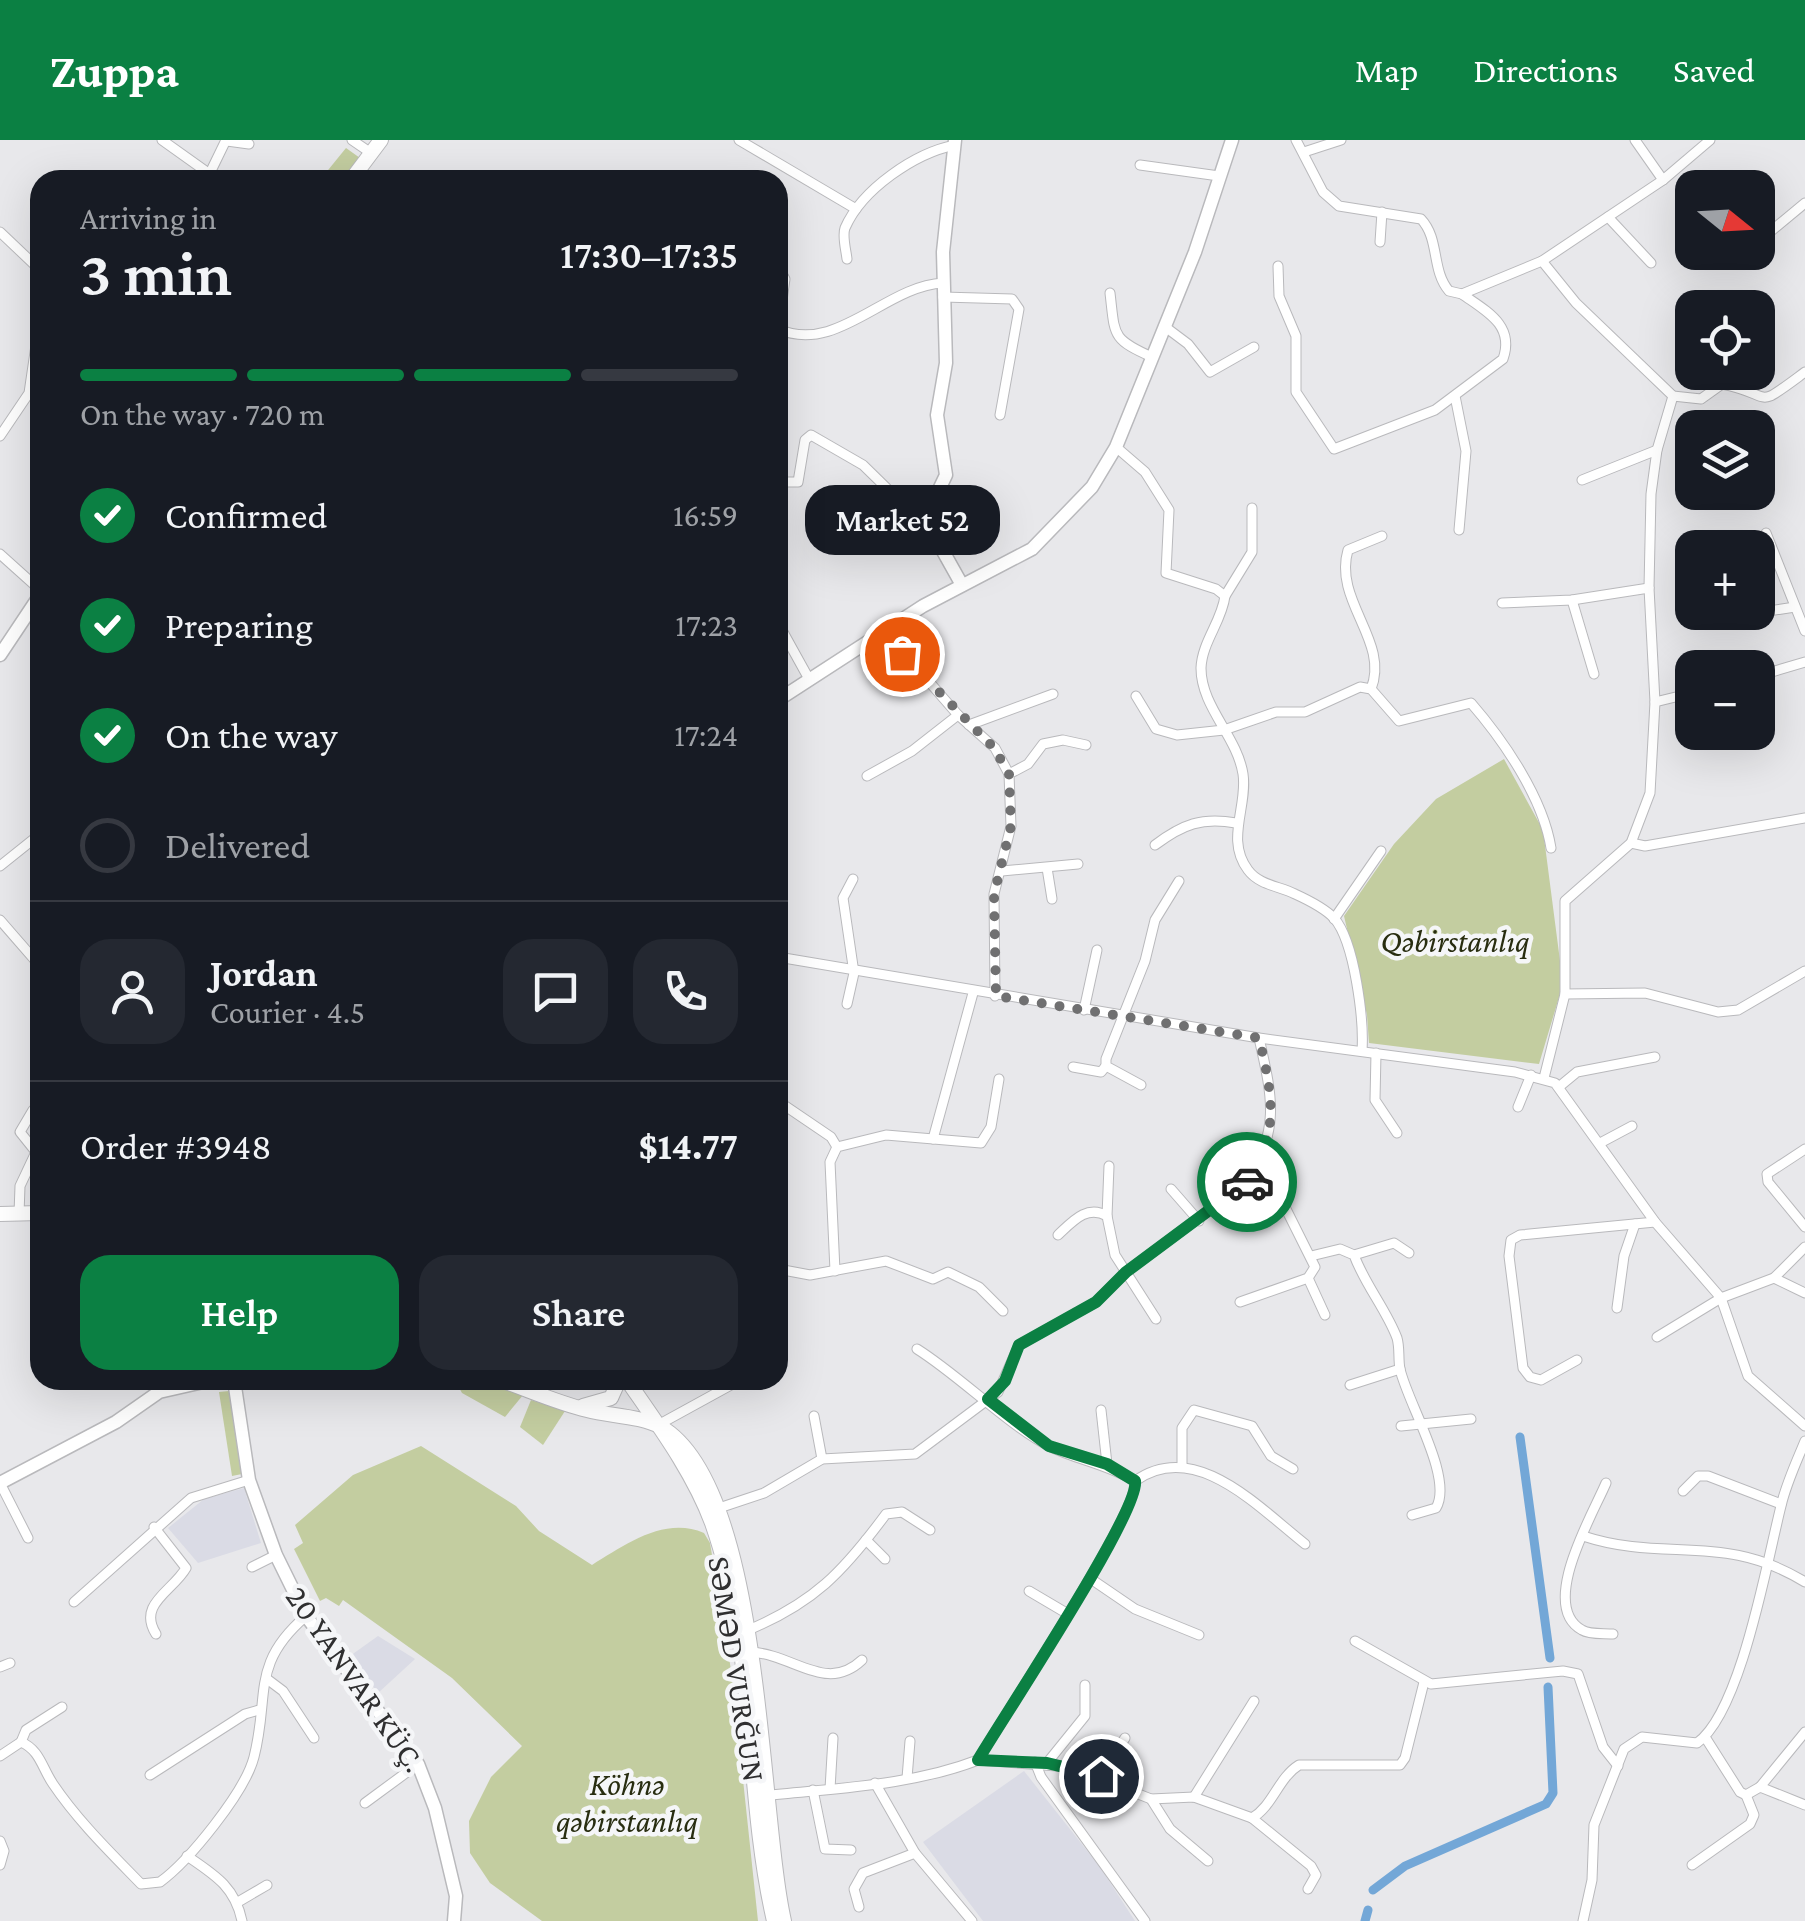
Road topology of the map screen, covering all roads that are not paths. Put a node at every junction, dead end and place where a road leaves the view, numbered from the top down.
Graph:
1 (162, 140) edge
2 (227, 140) edge
3 (352, 140) edge
4 (381, 140) edge
5 (739, 140) edge
6 (1232, 140) edge
7 (1296, 140) edge
8 (1341, 140) edge
9 (1635, 140) edge
10 (1710, 140) edge
11 (955, 143) edge
12 (248, 144) dead end
13 (1304, 152) junction
14 (371, 153) junction
15 (1140, 165) dead end
16 (204, 170) edge
17 (216, 170) edge
18 (358, 170) edge
19 (1219, 176) junction
20 (1663, 180) junction
21 (1805, 203) edge
22 (856, 209) junction
23 (1382, 212) junction
24 (1608, 217) junction
25 (1775, 228) edge
26 (0, 232) edge
27 (1380, 242) dead end
28 (847, 259) dead end
29 (30, 260) edge
30 (1542, 261) junction
31 (1651, 263) dead end
32 (1278, 266) dead end
33 (943, 290) junction
34 (1110, 292) dead end
35 (1462, 294) junction
36 (1164, 326) junction
37 (788, 332) edge
38 (1254, 347) dead end
39 (1152, 358) junction
40 (1805, 372) edge
41 (30, 386) edge
42 (1455, 396) junction
43 (1673, 396) junction
44 (1000, 415) dead end
45 (0, 436) edge
46 (1116, 447) junction
47 (1658, 450) junction
48 (1582, 480) dead end
49 (788, 482) edge
50 (1252, 508) dead end
51 (926, 512) junction
52 (1459, 530) dead end
53 (1382, 536) dead end
54 (0, 554) edge
55 (1775, 557) edge
56 (30, 583) edge
57 (962, 585) junction
58 (1649, 588) junction
59 (1225, 596) junction
60 (1572, 600) junction
61 (1502, 603) dead end
62 (1794, 607) junction
63 (30, 608) edge
64 (1775, 610) edge
65 (885, 631) junction
66 (1805, 631) edge
67 (788, 641) edge
68 (0, 655) edge
69 (1805, 662) edge
70 (1775, 671) edge
71 (1594, 674) dead end
72 (808, 678) junction
73 (1371, 690) junction
74 (788, 693) edge
75 (1053, 694) dead end
76 (1136, 696) dead end
77 (1675, 697) edge
78 (1655, 702) junction
79 (958, 715) junction
80 (969, 725) junction
81 (1224, 730) junction
82 (1086, 745) dead end
83 (1009, 774) junction
84 (867, 776) dead end
85 (1805, 818) edge
86 (1236, 823) junction
87 (30, 842) edge
88 (1631, 842) junction
89 (1156, 845) dead end
90 (1550, 848) dead end
91 (1381, 851) dead end
92 (1078, 864) dead end
93 (0, 866) edge
94 (1047, 868) junction
95 (1002, 871) junction
96 (853, 879) dead end
97 (1179, 881) dead end
98 (1052, 899) dead end
99 (1334, 918) junction
100 (0, 920) edge
101 (1097, 950) dead end
102 (30, 954) edge
103 (788, 959) edge
104 (1805, 971) edge
105 (854, 973) junction
106 (973, 993) junction
107 (1566, 994) junction
108 (996, 996) junction
109 (847, 1004) dead end
110 (1084, 1010) junction
111 (1121, 1016) junction
112 (1259, 1038) junction
113 (1362, 1051) junction
114 (1376, 1053) junction
115 (1656, 1057) dead end
116 (1106, 1066) junction
117 (1073, 1067) dead end
118 (1531, 1076) junction
119 (1544, 1078) junction
120 (999, 1080) dead end
121 (1141, 1085) dead end
122 (1560, 1086) junction
123 (1518, 1107) dead end
124 (788, 1108) edge
125 (30, 1115) edge
126 (1632, 1126) dead end
127 (1398, 1134) dead end
128 (933, 1139) junction
129 (1602, 1142) junction
130 (30, 1144) edge
131 (837, 1147) junction
132 (1805, 1149) edge
133 (1259, 1164) junction
134 (30, 1165) edge
135 (1109, 1166) dead end
136 (1171, 1189) dead end
137 (30, 1213) edge
138 (0, 1214) edge
139 (18, 1214) junction
140 (1107, 1216) junction
141 (1199, 1220) junction
142 (1654, 1222) junction
143 (1635, 1224) junction
144 (1805, 1227) edge
145 (1058, 1235) dead end
146 (1805, 1247) edge
147 (1409, 1253) dead end
148 (1354, 1255) junction
149 (1311, 1256) junction
150 (788, 1271) edge
151 (836, 1271) junction
152 (1126, 1272) junction
153 (1308, 1278) junction
154 (1774, 1278) junction
155 (1805, 1293) edge
156 (1721, 1298) junction
157 (1240, 1302) dead end
158 (1617, 1308) dead end
159 (1003, 1311) dead end
160 (1325, 1315) dead end
161 (1156, 1319) dead end
162 (1657, 1337) dead end
163 (917, 1349) dead end
164 (1577, 1360) dead end
165 (1400, 1369) junction
166 (1350, 1385) dead end
167 (153, 1390) edge
168 (236, 1390) edge
169 (528, 1390) edge
170 (616, 1390) edge
171 (631, 1390) edge
172 (722, 1390) edge
173 (988, 1399) junction
174 (570, 1405) junction
175 (1101, 1410) dead end
176 (814, 1416) dead end
177 (1471, 1420) dead end
178 (1421, 1424) junction
179 (658, 1425) junction
180 (1401, 1426) dead end
181 (1805, 1426) edge
182 (1805, 1441) edge
183 (822, 1459) junction
184 (1107, 1464) junction
185 (1182, 1464) junction
186 (1293, 1469) dead end
187 (250, 1480) junction
188 (1135, 1481) junction
189 (0, 1483) edge
190 (1606, 1483) dead end
191 (1683, 1490) dead end
192 (1781, 1504) junction
193 (719, 1508) junction
194 (1412, 1515) dead end
195 (154, 1527) junction
196 (930, 1530) dead end
197 (1584, 1536) junction
198 (28, 1538) dead end
199 (866, 1540) junction
200 (1305, 1544) dead end
201 (276, 1555) junction
202 (885, 1559) dead end
203 (1768, 1560) junction
204 (252, 1568) dead end
205 (1091, 1578) junction
206 (1805, 1582) edge
207 (1028, 1591) dead end
208 (74, 1602) dead end
209 (1068, 1614) junction
210 (306, 1616) junction
211 (746, 1631) junction
212 (156, 1634) dead end
213 (1613, 1634) dead end
214 (1198, 1635) dead end
215 (1355, 1641) dead end
216 (750, 1652) junction
217 (862, 1660) dead end
218 (267, 1679) junction
219 (1424, 1682) junction
220 (1085, 1685) dead end
221 (1254, 1701) dead end
222 (62, 1707) dead end
223 (259, 1710) junction
224 (1805, 1732) edge
225 (1706, 1737) junction
226 (314, 1738) dead end
227 (834, 1738) dead end
228 (1126, 1738) dead end
229 (910, 1740) dead end
230 (20, 1742) junction
231 (0, 1756) edge
232 (978, 1760) junction
233 (1035, 1762) junction
234 (1047, 1763) junction
235 (418, 1764) junction
236 (1618, 1766) junction
237 (150, 1775) dead end
238 (1101, 1776) junction
239 (907, 1778) junction
240 (875, 1783) junction
241 (1760, 1787) junction
242 (830, 1789) junction
243 (814, 1790) junction
244 (1746, 1795) junction
245 (762, 1796) junction
246 (1194, 1797) junction
247 (1151, 1799) junction
248 (364, 1802) dead end
249 (1805, 1805) edge
250 (1252, 1818) junction
251 (0, 1840) edge
252 (851, 1850) dead end
253 (915, 1852) junction
254 (188, 1856) junction
255 (1208, 1861) dead end
256 (1692, 1865) dead end
257 (0, 1866) edge
258 (267, 1885) dead end
259 (1308, 1890) dead end
260 (238, 1902) junction
261 (859, 1907) dead end
262 (458, 1920) edge
263 (242, 1921) edge
264 (774, 1921) edge
265 (784, 1921) edge
266 (972, 1921) edge
267 (1145, 1921) edge
268 (1583, 1921) edge

1 - 16 street
2 - 12 street
2 - 17 street
3 - 14 street
4 - 14 main road
5 - 22 street
6 - 19 street
7 - 13 street
8 - 13 street
9 - 20 street
10 - 20 street
11 - 22 street
11 - 33 street
13 - 23 street
14 - 18 main road
15 - 19 street
19 - 36 street
20 - 24 street
21 - 25 street
22 - 28 street
23 - 27 street
23 - 35 street
24 - 30 street
24 - 31 street
26 - 29 street
30 - 35 street
30 - 43 street
32 - 42 street
33 - 37 street
33 - 44 street
33 - 51 street
34 - 39 street
35 - 42 street
36 - 38 street
36 - 39 street
39 - 46 street
40 - 43 street
41 - 45 street
42 - 52 street
43 - 47 street
46 - 57 street
46 - 59 street
47 - 48 street
47 - 58 street
49 - 51 street
50 - 59 street
51 - 57 street
53 - 73 street
54 - 56 street
55 - 62 street
57 - 65 street
58 - 60 street
58 - 78 street
59 - 81 street
60 - 61 street
60 - 71 street
62 - 64 street
62 - 66 street
63 - 68 street
65 - 72 street
65 - 79 street
67 - 72 street
69 - 70 street
72 - 74 street
73 - 81 street
73 - 90 street
75 - 80 street
76 - 81 street
77 - 78 street
78 - 88 street
79 - 80 street
79 - 84 street
80 - 83 street
81 - 86 street
82 - 83 street
83 - 95 street
85 - 88 street
86 - 89 street
86 - 99 street
87 - 93 street
88 - 107 street
91 - 99 street
92 - 94 street
94 - 95 street
94 - 98 street
95 - 108 street
96 - 105 street
97 - 111 street
99 - 113 street
100 - 102 street
101 - 110 street
103 - 105 street
104 - 107 street
105 - 106 street
105 - 109 street
106 - 108 street
106 - 128 street
107 - 119 street
108 - 110 street
110 - 111 street
111 - 112 street
111 - 116 street
112 - 113 street
112 - 133 street
113 - 114 street
114 - 118 street
114 - 127 street
115 - 122 street
116 - 117 street
116 - 121 street
118 - 119 street
118 - 123 street
119 - 122 street
120 - 128 street
122 - 129 street
124 - 131 street
125 - 130 street
126 - 129 street
128 - 131 street
129 - 142 street
131 - 151 street
132 - 144 street
133 - 141 street
133 - 149 street
134 - 139 street
135 - 140 street
136 - 141 street
137 - 139 main road
138 - 139 main road
140 - 145 street
140 - 152 street
141 - 152 street
142 - 143 street
142 - 156 street
143 - 158 street
143 - 164 street
146 - 154 street
147 - 148 street
148 - 149 street
148 - 165 street
149 - 153 street
150 - 151 street
151 - 159 street
152 - 161 street
152 - 173 street
153 - 157 street
153 - 160 street
154 - 155 street
154 - 156 street
156 - 162 street
156 - 181 street
163 - 173 street
165 - 166 street
165 - 178 street
167 - 189 street
168 - 187 street, 20 YANVAR KÜÇ.
169 - 174 main road
170 - 174 main road
171 - 179 main road, SƏMƏD VURĞUN
172 - 179 street
173 - 183 street
173 - 184 street
174 - 179 main road
175 - 184 street
176 - 183 street
177 - 178 street
178 - 180 street
178 - 194 street
179 - 193 main road, SƏMƏD VURĞUN
179 - 245 main road, SƏMƏD VURĞUN
182 - 192 street
183 - 193 street
184 - 188 street
185 - 186 street
185 - 188 street
185 - 200 street
187 - 195 street
187 - 201 street, 20 YANVAR KÜÇ.
188 - 205 street
189 - 198 street
190 - 197 street
191 - 192 street
192 - 203 street
193 - 211 main road, SƏMƏD VURĞUN
195 - 208 street
195 - 212 street
196 - 199 street
197 - 203 street
197 - 213 street
199 - 202 street
199 - 211 street
201 - 204 street
201 - 210 street, 20 YANVAR KÜÇ.
203 - 206 street
203 - 225 street
205 - 209 street
205 - 214 street
207 - 209 street
209 - 232 street
210 - 218 street
210 - 235 street, 20 YANVAR KÜÇ.
211 - 216 main road, SƏMƏD VURĞUN
215 - 219 street
216 - 217 street
216 - 245 main road, SƏMƏD VURĞUN
218 - 223 street
218 - 226 street
219 - 236 street
219 - 250 street
220 - 234 street
221 - 246 street
222 - 230 street
223 - 237 street
223 - 254 street
224 - 241 street
225 - 236 street
225 - 244 street
227 - 242 street
228 - 238 street
229 - 239 street
230 - 231 street
230 - 254 street
232 - 233 street
232 - 239 street
233 - 234 street
233 - 267 street
234 - 238 street
235 - 248 street
235 - 262 street, 20 YANVAR KÜÇ.
236 - 268 street
238 - 247 street
239 - 240 street
240 - 242 street
240 - 253 street
241 - 244 street
241 - 249 street
242 - 243 street
243 - 245 street
243 - 252 street
244 - 256 street
245 - 264 main road, SƏMƏD VURĞUN
245 - 265 main road, SƏMƏD VURĞUN
246 - 247 street
246 - 250 street
247 - 255 street
250 - 259 street
251 - 257 street
253 - 261 street
253 - 266 street
254 - 260 street
258 - 260 street
260 - 263 street

